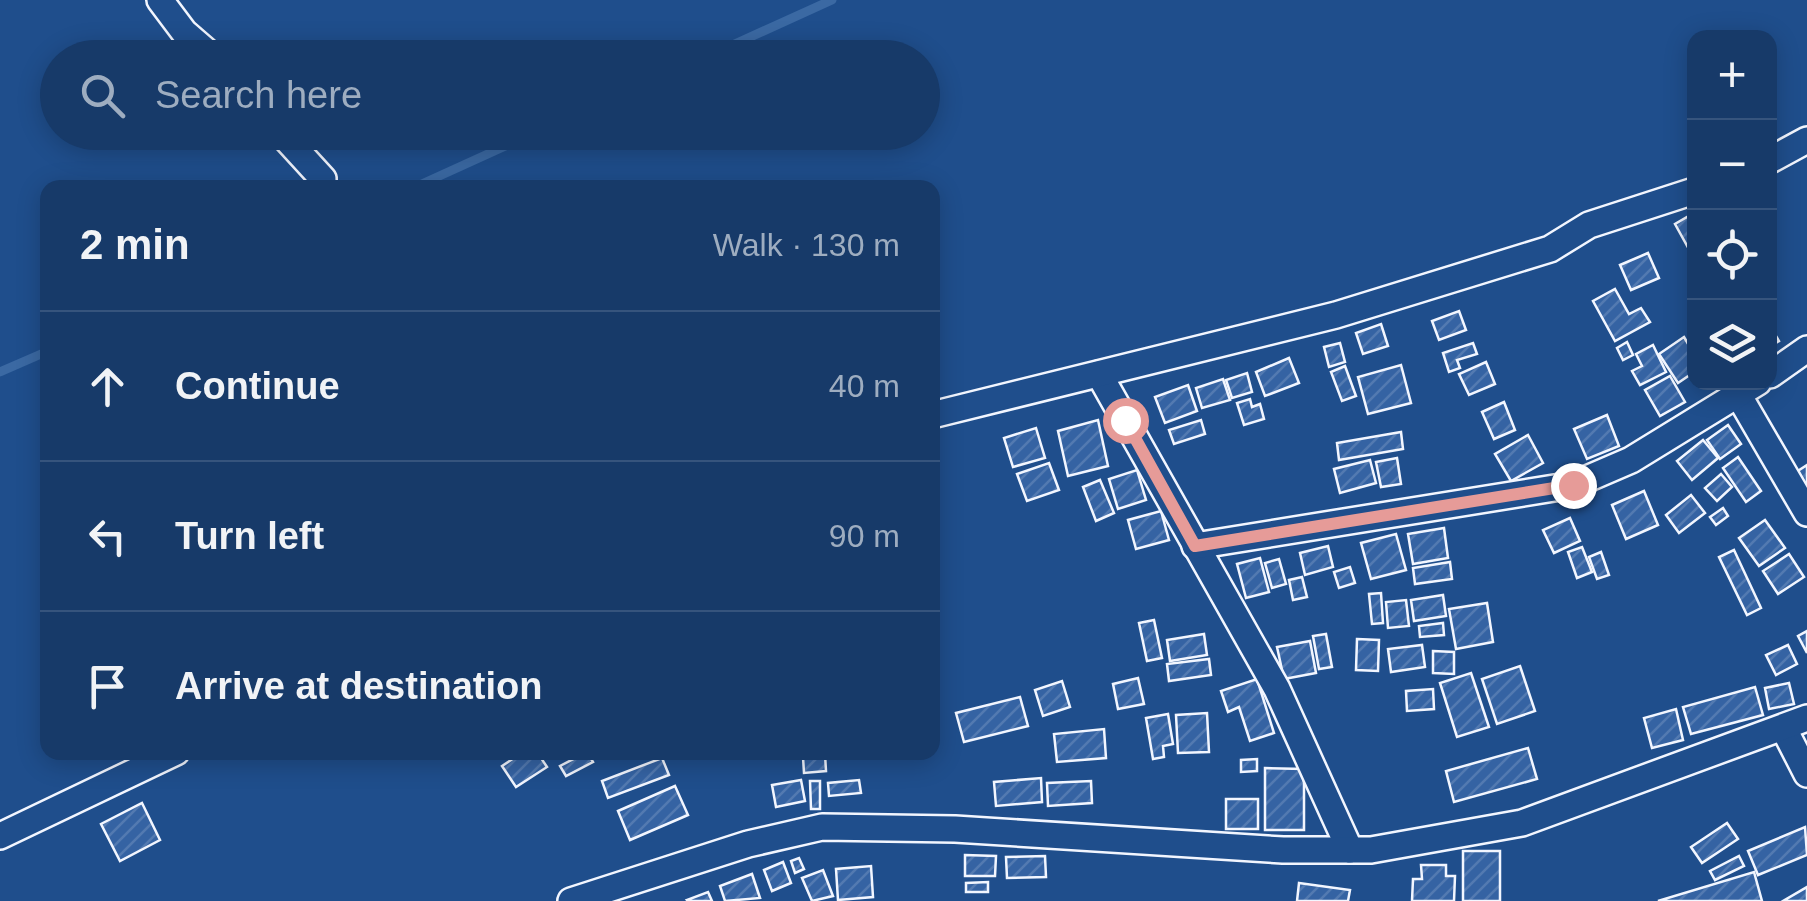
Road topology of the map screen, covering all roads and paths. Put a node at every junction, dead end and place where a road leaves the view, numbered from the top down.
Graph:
1 (160, 0) edge
2 (193, 40) edge
3 (1807, 140) edge
4 (296, 150) edge
5 (1777, 156) edge
6 (323, 179) dead end
7 (1687, 193) edge
8 (1807, 349) edge
9 (1777, 370) edge
10 (1099, 374) junction
11 (1747, 390) edge
12 (1749, 390) edge
13 (940, 413) edge
14 (1807, 513) edge
15 (1195, 546) junction
16 (1796, 724) edge
17 (159, 760) edge
18 (1807, 774) edge
19 (0, 836) edge
20 (1350, 850) junction
21 (571, 901) edge

1 - 2 street
3 - 5 street
4 - 6 street
7 - 10 street
8 - 9 street
10 - 13 street
10 - 15 street
11 - 15 street
12 - 14 street
15 - 20 street
16 - 18 street
16 - 20 street
17 - 19 street
20 - 21 street

